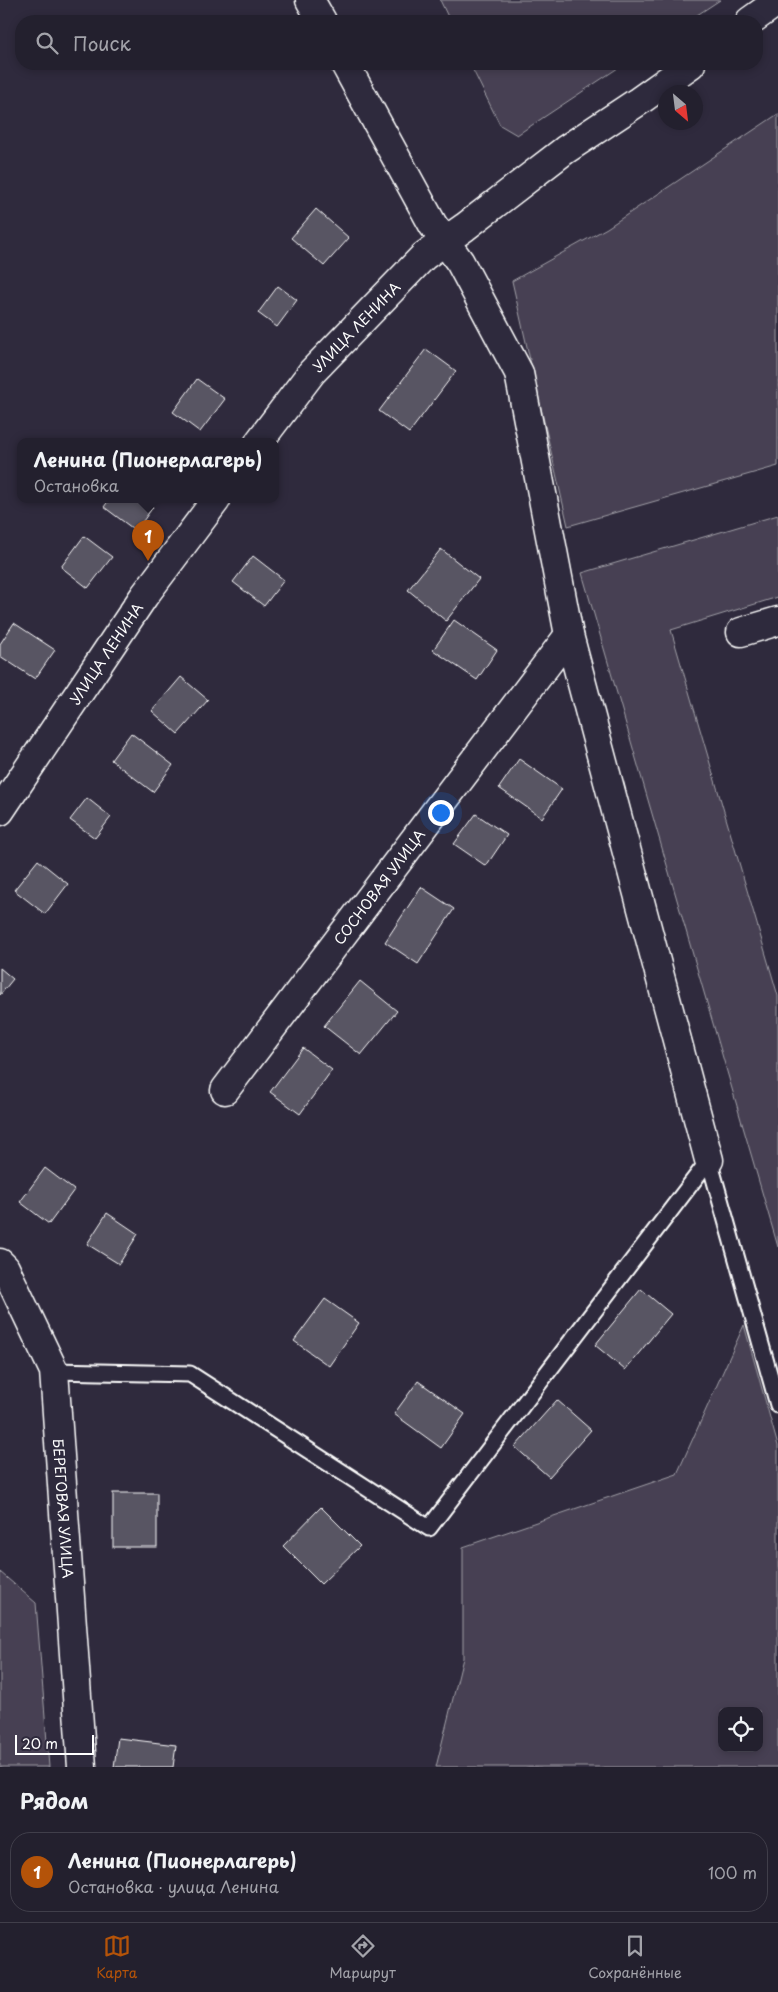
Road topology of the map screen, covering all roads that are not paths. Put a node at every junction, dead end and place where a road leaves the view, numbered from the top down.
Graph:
1 (310, 0) edge
2 (778, 1) edge
3 (319, 15) edge
4 (758, 15) edge
5 (348, 70) edge
6 (683, 70) edge
7 (444, 241) junction
8 (262, 438) edge
9 (214, 503) edge
10 (778, 621) edge
11 (741, 632) dead end
12 (569, 634) junction
13 (0, 811) edge
14 (225, 1090) dead end
15 (709, 1160) junction
16 (0, 1264) edge
17 (54, 1371) junction
18 (778, 1405) edge
19 (82, 1767) edge

1 - 3 street
2 - 4 street
5 - 7 street
6 - 7 street, УЛИЦА ЛЕНИНА
7 - 8 street, УЛИЦА ЛЕНИНА
7 - 12 street
9 - 13 street, УЛИЦА ЛЕНИНА
10 - 11 street
12 - 14 street, СОСНОВАЯ УЛИЦА
12 - 15 street
15 - 17 lane
15 - 18 lane
16 - 17 street, БЕРЕГОВАЯ УЛИЦА
17 - 19 street, БЕРЕГОВАЯ УЛИЦА

